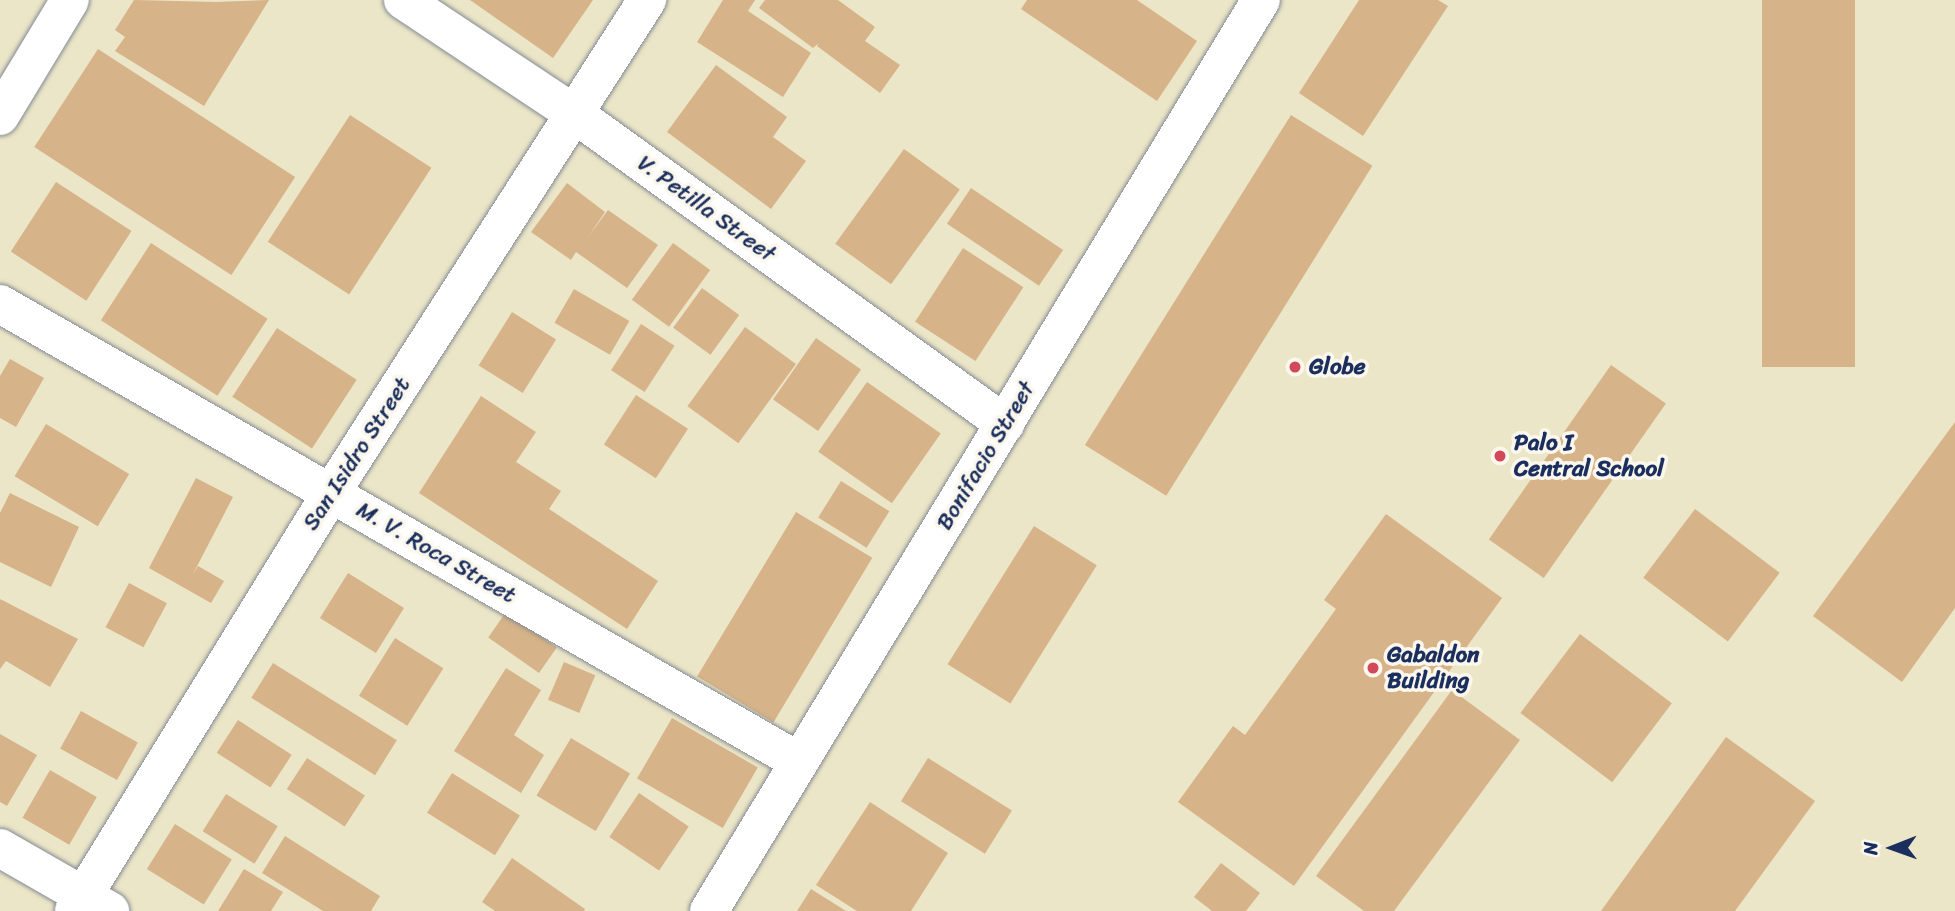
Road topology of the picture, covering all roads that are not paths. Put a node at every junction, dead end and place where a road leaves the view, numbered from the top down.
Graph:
1 (70, 0) edge
2 (403, 0) edge
3 (647, 0) edge
4 (1262, 0) edge
5 (576, 115) junction
6 (0, 116) edge
7 (0, 304) edge
8 (1005, 424) junction
9 (331, 493) junction
10 (798, 761) junction
11 (0, 848) edge
12 (89, 906) edge
13 (709, 911) edge

1 - 6 street
2 - 5 street, V. Petilla Street
3 - 5 street, San Isidro Street
4 - 8 street, Bonifacio Street
5 - 8 street, V. Petilla Street
5 - 9 street, San Isidro Street
7 - 9 street, M. V. Roca Street
8 - 10 street, Bonifacio Street
9 - 10 street, M. V. Roca Street
9 - 12 street, San Isidro Street
10 - 13 street, Bonifacio Street
11 - 12 street

